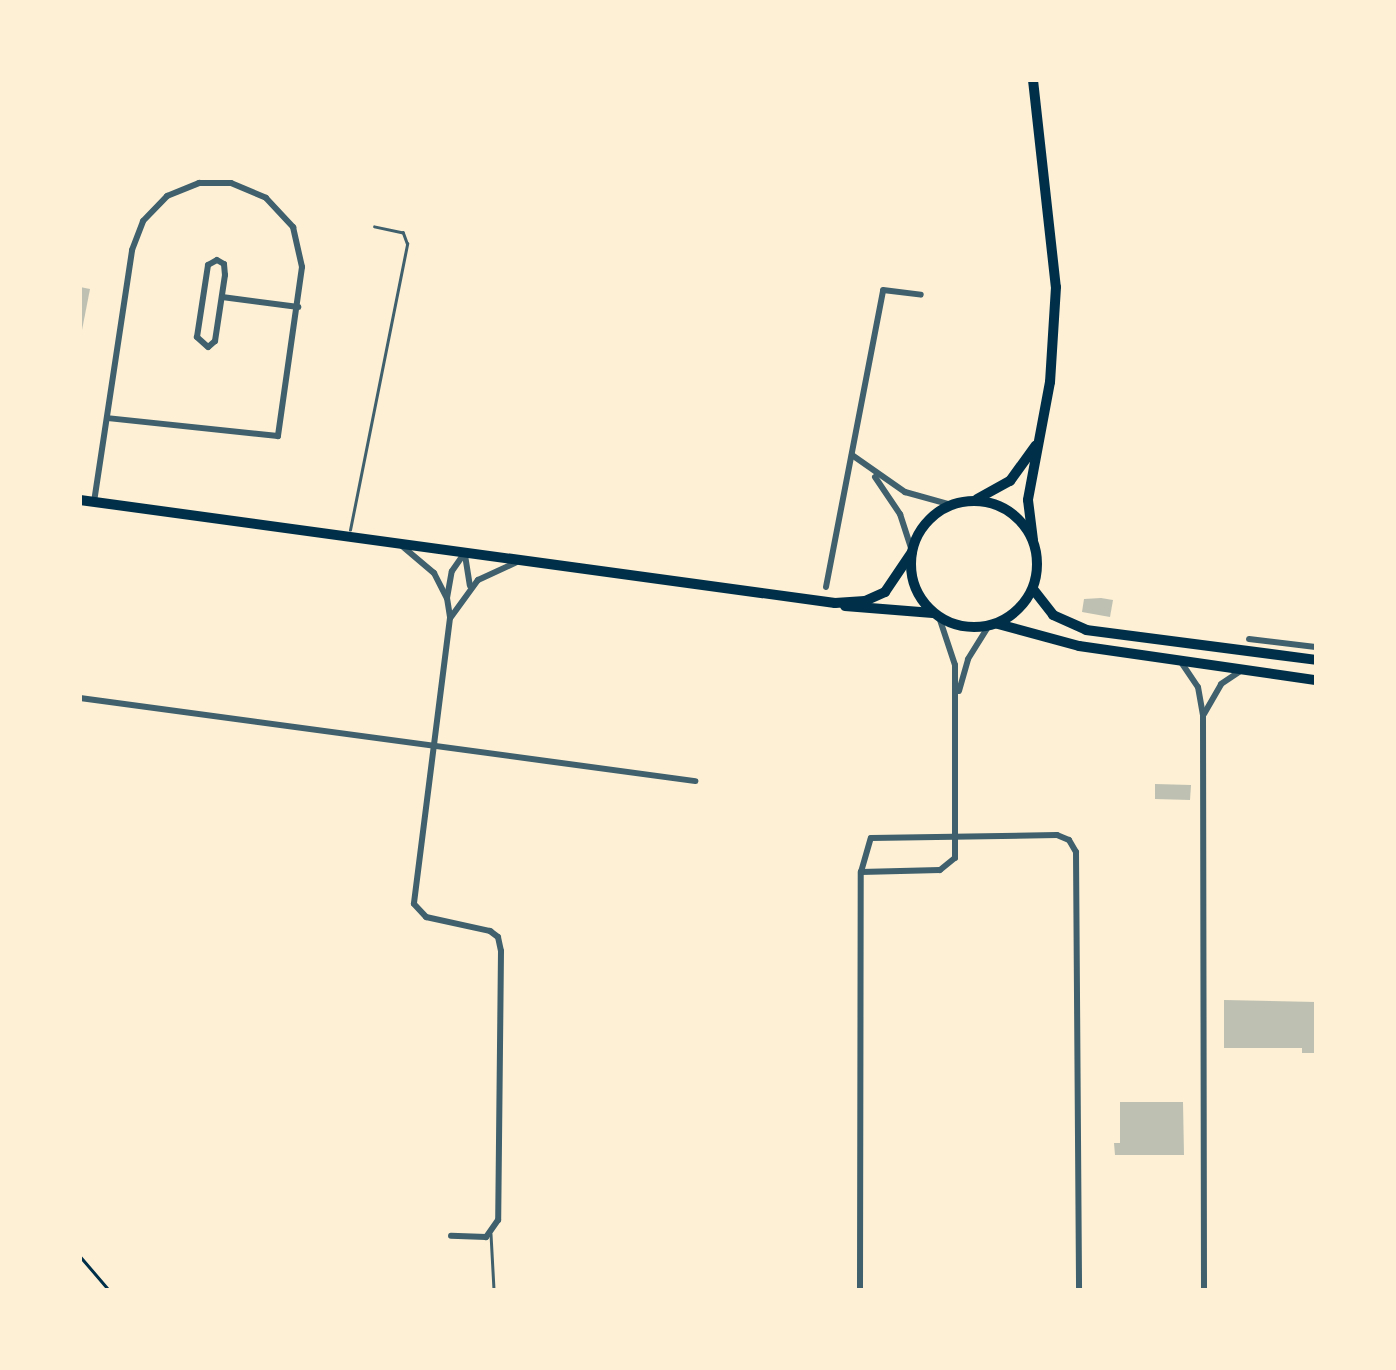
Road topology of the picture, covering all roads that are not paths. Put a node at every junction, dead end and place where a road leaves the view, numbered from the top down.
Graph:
1 (1033, 80) edge
2 (376, 228) dead end
3 (921, 296) dead end
4 (222, 297) junction
5 (298, 306) junction
6 (108, 418) junction
7 (1036, 444) junction
8 (852, 454) junction
9 (872, 472) junction
10 (80, 500) edge
11 (974, 501) junction
12 (94, 502) junction
13 (952, 505) junction
14 (349, 537) junction
15 (1033, 540) junction
16 (400, 544) junction
17 (912, 552) junction
18 (464, 554) junction
19 (527, 562) junction
20 (470, 588) junction
21 (826, 588) dead end
22 (1033, 589) junction
23 (447, 598) junction
24 (835, 603) junction
25 (936, 615) junction
26 (450, 618) junction
27 (992, 625) junction
28 (1249, 639) dead end
29 (1316, 646) edge
30 (1178, 660) junction
31 (1316, 660) edge
32 (1244, 668) junction
33 (1316, 680) edge
34 (80, 698) edge
35 (956, 702) junction
36 (1203, 715) junction
37 (434, 746) junction
38 (695, 781) dead end
39 (956, 838) junction
40 (861, 872) junction
41 (491, 1233) junction
42 (452, 1236) dead end
43 (494, 1290) edge
44 (860, 1290) edge
45 (1079, 1290) edge
46 (1204, 1290) edge

1 - 7 main road
2 - 14 lane
3 - 8 street
4 - 4 street
4 - 5 street
5 - 6 street
5 - 6 street
6 - 12 street
7 - 11 main road
7 - 15 main road
8 - 9 street
8 - 21 street
9 - 13 street
9 - 17 street
10 - 12 main road
11 - 13 main road
11 - 15 main road
12 - 14 main road
13 - 17 main road
14 - 16 main road
15 - 22 main road
16 - 18 main road
16 - 23 street
17 - 24 main road
17 - 25 main road
18 - 19 main road
18 - 20 street
18 - 23 street
19 - 20 street
19 - 24 main road
20 - 26 street
22 - 27 main road
22 - 31 main road
23 - 26 street
24 - 25 main road
25 - 27 main road
25 - 35 street
26 - 37 street
27 - 30 main road
27 - 35 street
28 - 29 street
30 - 32 main road
30 - 36 street
32 - 33 main road
32 - 36 street
34 - 37 street
35 - 39 street
36 - 46 street
37 - 38 street
37 - 41 street
39 - 40 street
39 - 40 street
39 - 45 street
40 - 44 street
41 - 42 street
41 - 43 lane

